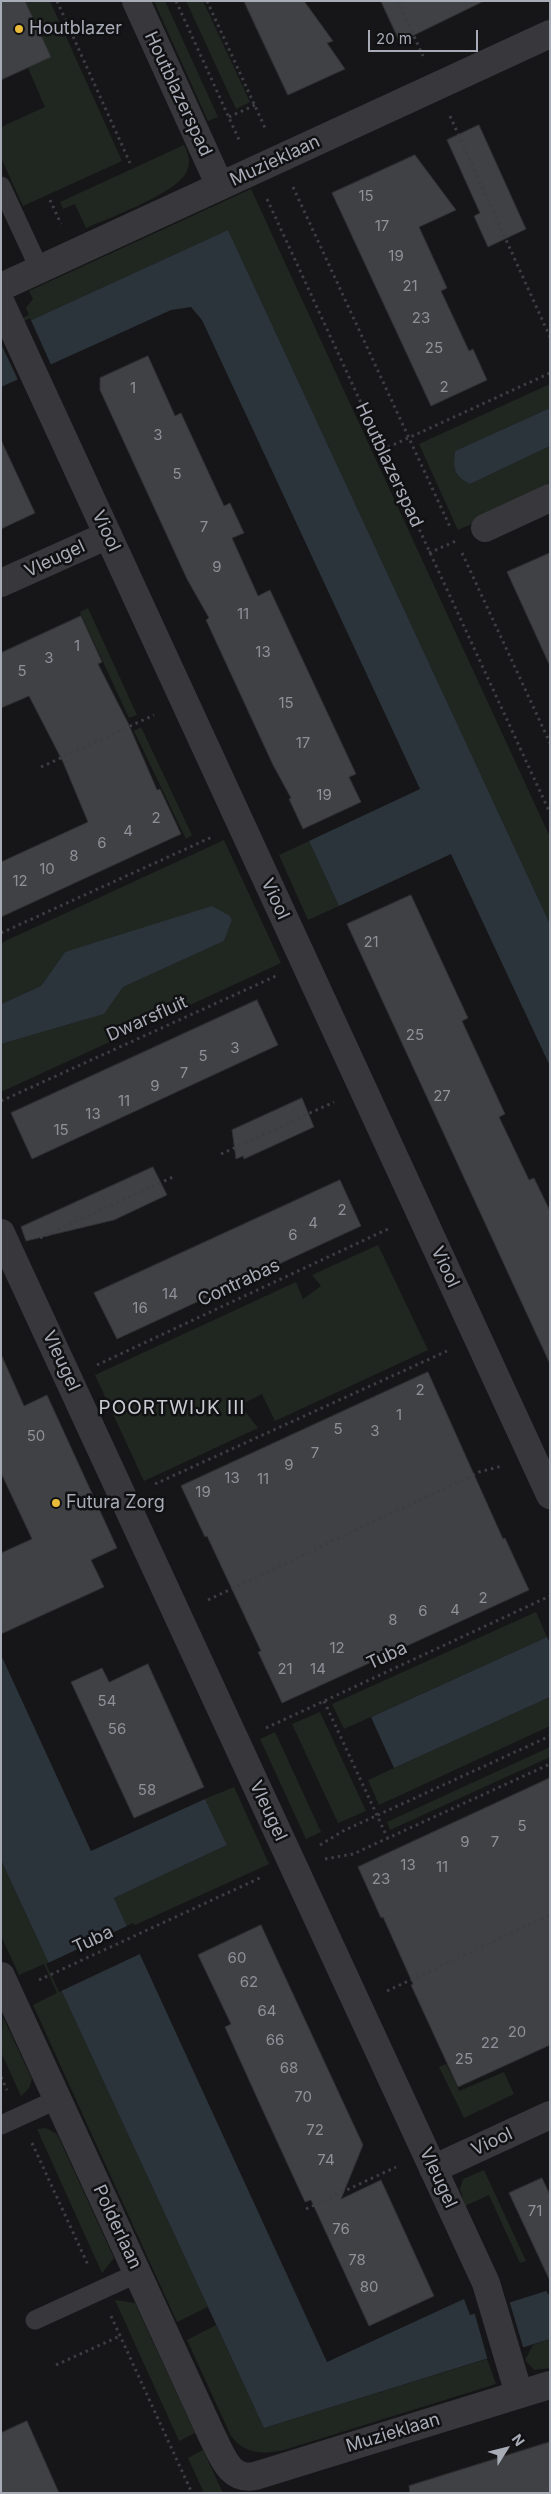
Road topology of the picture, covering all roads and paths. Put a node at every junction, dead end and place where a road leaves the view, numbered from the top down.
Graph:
1 (57, 1) edge
2 (136, 1) edge
3 (176, 1) edge
4 (207, 1) edge
5 (398, 1) edge
6 (550, 34) edge
7 (436, 86) junction
8 (255, 105) junction
9 (229, 117) junction
10 (280, 159) junction
11 (130, 163) dead end
12 (254, 171) junction
13 (1, 186) edge
14 (220, 186) junction
15 (40, 270) junction
16 (1, 287) edge
17 (6, 312) edge
18 (550, 337) edge
19 (550, 373) edge
20 (408, 438) junction
21 (382, 450) junction
22 (550, 498) edge
23 (485, 528) dead end
24 (108, 534) junction
25 (1, 584) edge
26 (184, 701) junction
27 (550, 743) edge
28 (41, 767) dead end
29 (550, 813) edge
30 (240, 824) junction
31 (1, 933) edge
32 (304, 963) junction
33 (363, 1088) junction
34 (1, 1101) edge
35 (221, 1154) dead end
36 (173, 1176) dead end
37 (420, 1214) junction
38 (6, 1242) edge
39 (477, 1337) junction
40 (69, 1378) junction
41 (488, 1470) dead end
42 (550, 1495) edge
43 (124, 1498) junction
44 (217, 1596) dead end
45 (550, 1596) edge
46 (324, 1701) junction
47 (550, 1736) edge
48 (236, 1742) junction
49 (550, 1764) edge
50 (377, 1815) junction
51 (388, 1839) junction
52 (292, 1863) junction
53 (550, 1915) edge
54 (1, 1976) edge
55 (42, 1978) dead end
56 (397, 1986) dead end
57 (58, 2099) junction
58 (550, 2115) edge
59 (1, 2125) edge
60 (430, 2161) junction
61 (306, 2209) dead end
62 (138, 2273) junction
63 (36, 2320) dead end
64 (120, 2336) dead end
65 (56, 2365) dead end
66 (550, 2385) edge
67 (519, 2394) junction
68 (236, 2475) joint

1 - 11 path
2 - 14 street, Houtblazerspad
3 - 9 path, Houtblazerspad
4 - 8 path, Houtblazerspad
5 - 7 path
6 - 7 street, Muzieklaan
7 - 10 street, Muzieklaan
7 - 18 path
8 - 9 path, Houtblazerspad
8 - 10 path, Houtblazerspad
9 - 12 path, Houtblazerspad
10 - 12 street, Muzieklaan
10 - 20 path, Houtblazerspad
12 - 14 street, Muzieklaan
12 - 21 path, Houtblazerspad
13 - 15 lane
14 - 15 street, Muzieklaan
15 - 16 street, Muzieklaan
17 - 24 street, Viool
19 - 20 path
20 - 21 path
20 - 27 path, Houtblazerspad
21 - 29 path, Houtblazerspad
22 - 23 street
24 - 25 street, Vleugel
24 - 26 street, Viool
26 - 28 path
26 - 30 street, Viool
30 - 31 path
30 - 32 street, Viool
32 - 33 street, Viool
32 - 34 path, Dwarsfluit
33 - 35 path
33 - 37 street, Viool
36 - 38 path
37 - 39 street, Viool
37 - 40 path, Contrabas
38 - 40 street, Vleugel
39 - 42 street, Viool
39 - 43 path
40 - 43 street, Vleugel
41 - 44 path
43 - 48 street, Vleugel
45 - 46 path, Tuba
46 - 48 path, Tuba
46 - 50 path
47 - 50 path, Tuba
48 - 52 street, Vleugel
49 - 51 path, Tuba
50 - 51 path
50 - 52 path, Tuba
51 - 52 path, Tuba
52 - 55 path, Tuba
52 - 60 street, Vleugel
53 - 56 path
54 - 57 street, Polderlaan
57 - 59 lane
57 - 62 street, Polderlaan
58 - 60 street, Viool
60 - 61 path
60 - 67 street, Vleugel
62 - 63 lane
62 - 68 street, Polderlaan
64 - 65 path
66 - 67 street, Muzieklaan
67 - 68 street, Muzieklaan

